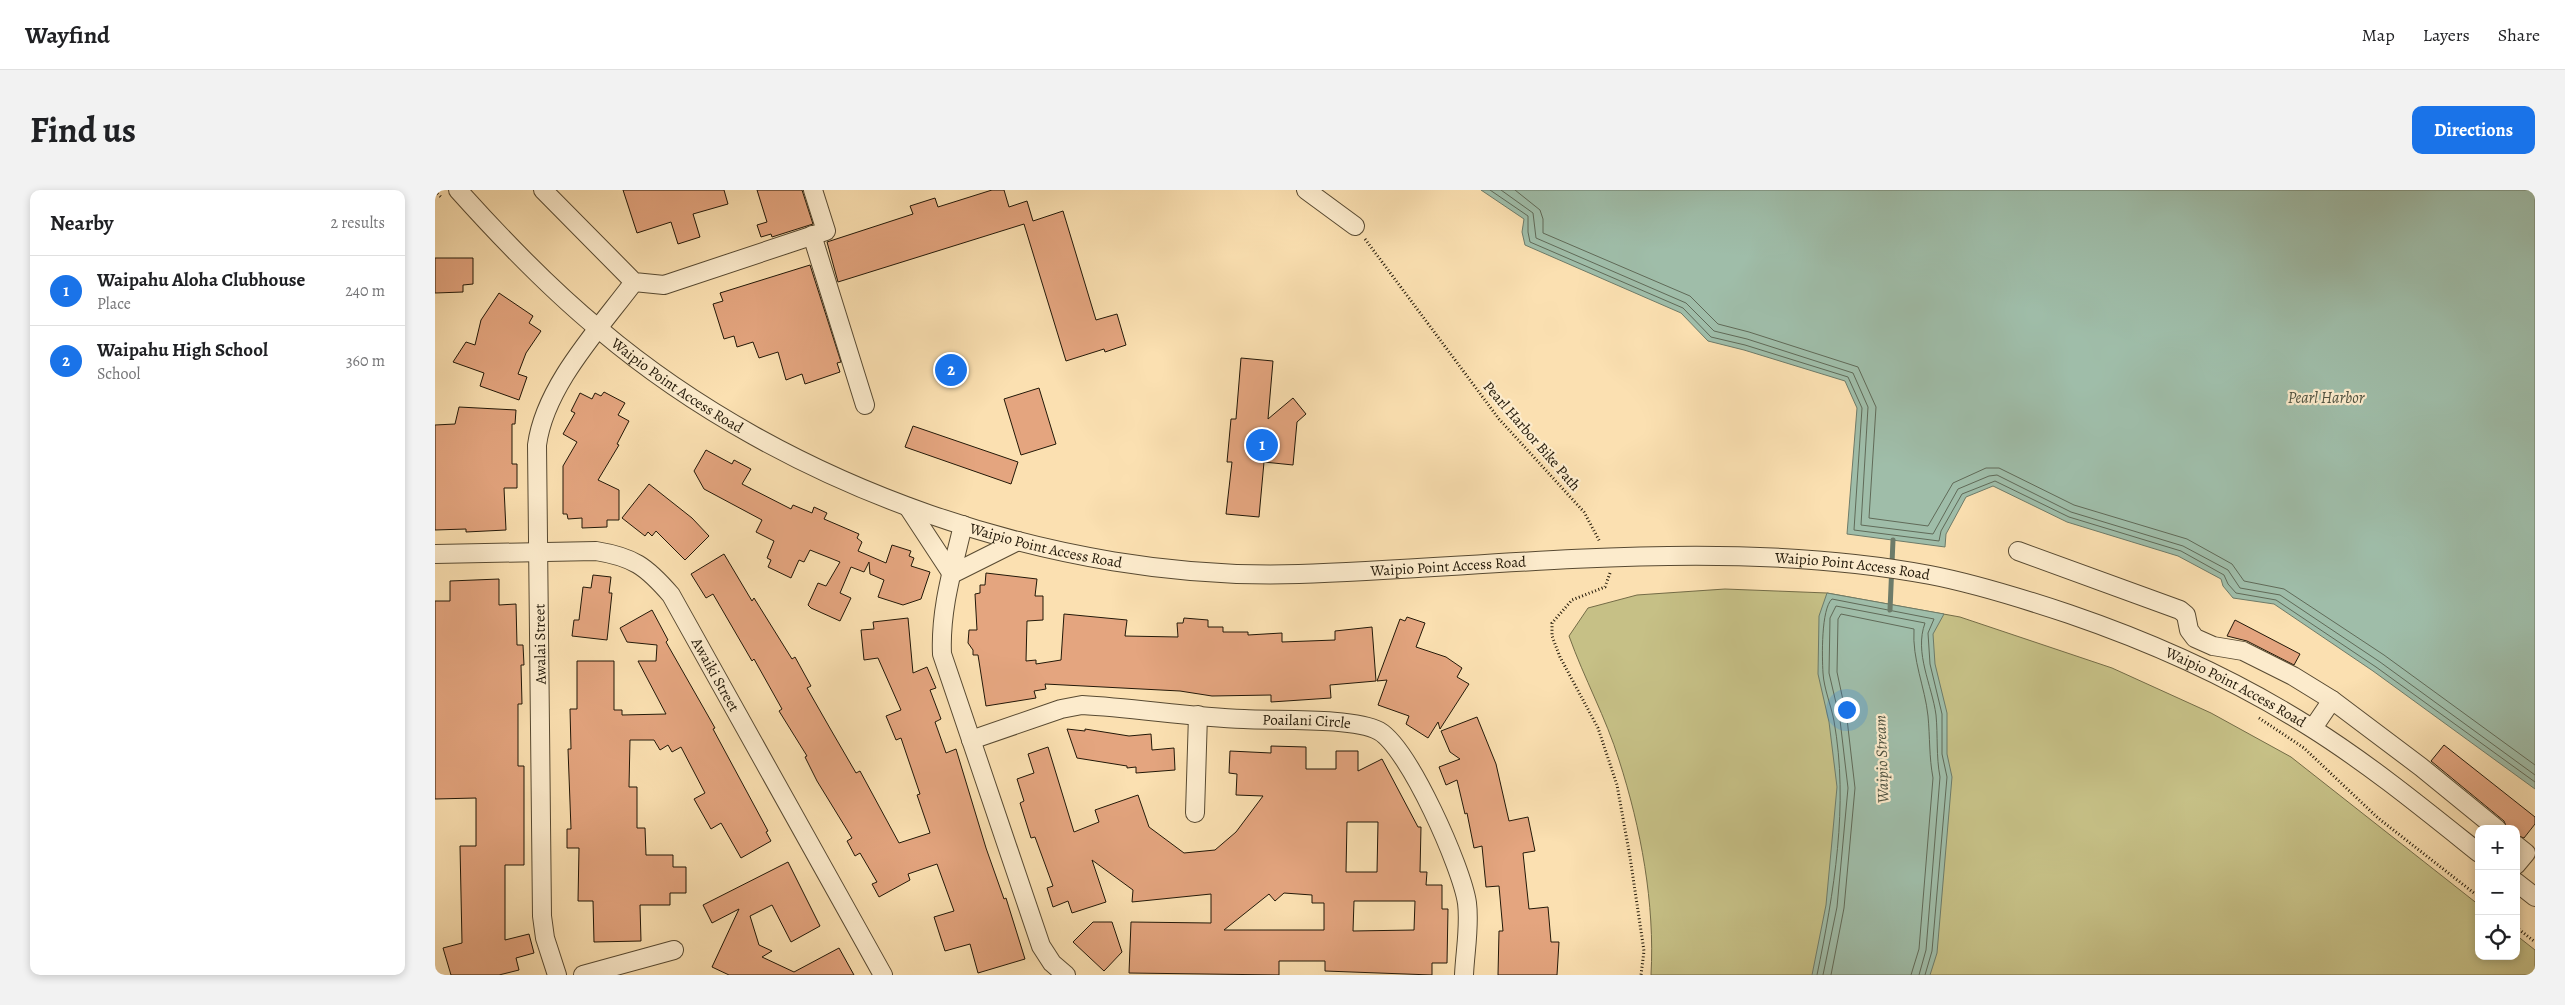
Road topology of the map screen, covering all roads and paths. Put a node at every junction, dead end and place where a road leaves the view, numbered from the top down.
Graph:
1 (458, 190) edge
2 (543, 190) edge
3 (813, 190) edge
4 (1306, 190) edge
5 (1355, 226) joint
6 (813, 235) junction
7 (634, 282) junction
8 (599, 330) junction
9 (865, 406) dead end
10 (909, 507) junction
11 (963, 525) junction
12 (1018, 541) junction
13 (2018, 551) dead end
14 (539, 552) junction
15 (435, 554) edge
16 (1608, 558) junction
17 (952, 574) junction
18 (2332, 700) junction
19 (1198, 715) junction
20 (2255, 715) dead end
21 (2313, 728) junction
22 (971, 740) junction
23 (1195, 813) dead end
24 (2492, 825) edge
25 (2520, 848) edge
26 (2475, 850) edge
27 (2520, 860) edge
28 (2520, 885) edge
29 (2475, 894) edge
30 (2535, 897) edge
31 (2520, 930) edge
32 (2535, 942) edge
33 (674, 950) dead end
34 (557, 975) edge
35 (583, 975) edge
36 (883, 975) edge
37 (1066, 975) edge
38 (1464, 975) edge
39 (1641, 975) edge

1 - 8 street, Waipio Point Access Road
2 - 7 street
3 - 6 street
4 - 5 street
5 - 16 path, Pearl Harbor Bike Path
6 - 7 street
6 - 9 street
7 - 8 street, Awalai Street
8 - 10 street, Waipio Point Access Road
8 - 14 street, Awalai Street
10 - 11 street, Waipio Point Access Road
10 - 17 street
11 - 12 street, Waipio Point Access Road
11 - 17 street
12 - 16 street, Waipio Point Access Road
12 - 17 street
13 - 18 street
14 - 15 street, Awaiki Street
14 - 34 street, Awalai Street
14 - 36 street, Awaiki Street
16 - 21 street, Waipio Point Access Road
16 - 39 path, Pearl Harbor Bike Path
17 - 22 street
18 - 21 street
18 - 24 street
19 - 22 street, Poailani Circle
19 - 23 street
19 - 38 street, Poailani Circle
20 - 29 path
21 - 26 street, Waipio Point Access Road
22 - 37 street
25 - 27 street
28 - 30 street
31 - 32 path
33 - 35 street

